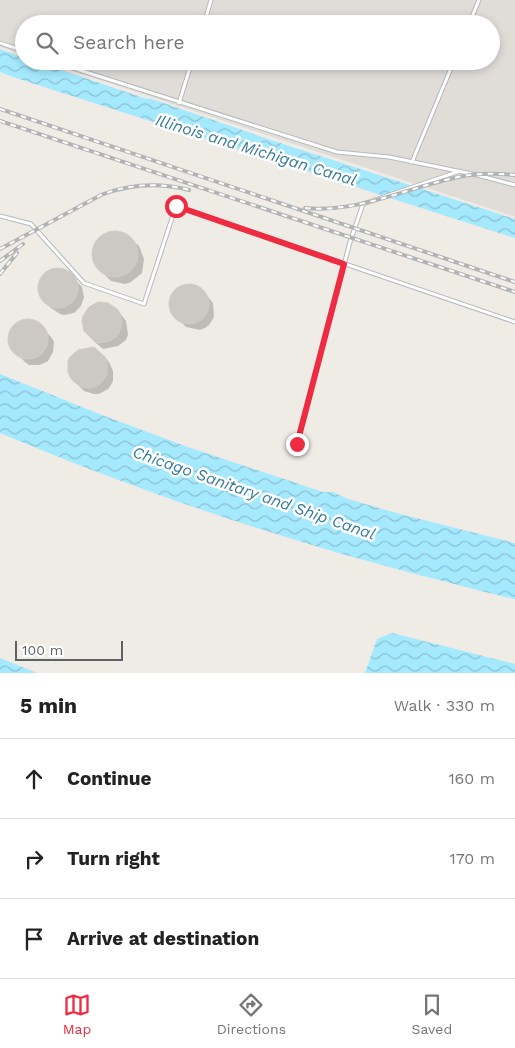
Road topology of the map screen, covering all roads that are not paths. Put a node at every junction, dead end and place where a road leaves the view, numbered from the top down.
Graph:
1 (211, 0) edge
2 (479, 0) edge
3 (207, 15) edge
4 (473, 15) edge
5 (0, 43) edge
6 (15, 48) edge
7 (79, 70) edge
8 (189, 70) edge
9 (450, 70) edge
10 (179, 102) junction
11 (412, 162) junction
12 (461, 171) junction
13 (515, 185) edge
14 (0, 216) edge
15 (344, 264) junction
16 (515, 322) edge
17 (297, 444) dead end

1 - 3 lane
2 - 4 lane
5 - 6 lane
7 - 10 lane
8 - 10 lane
9 - 11 lane
10 - 11 lane
11 - 12 lane
12 - 13 lane
12 - 15 lane
14 - 15 lane
15 - 16 lane
15 - 17 lane

